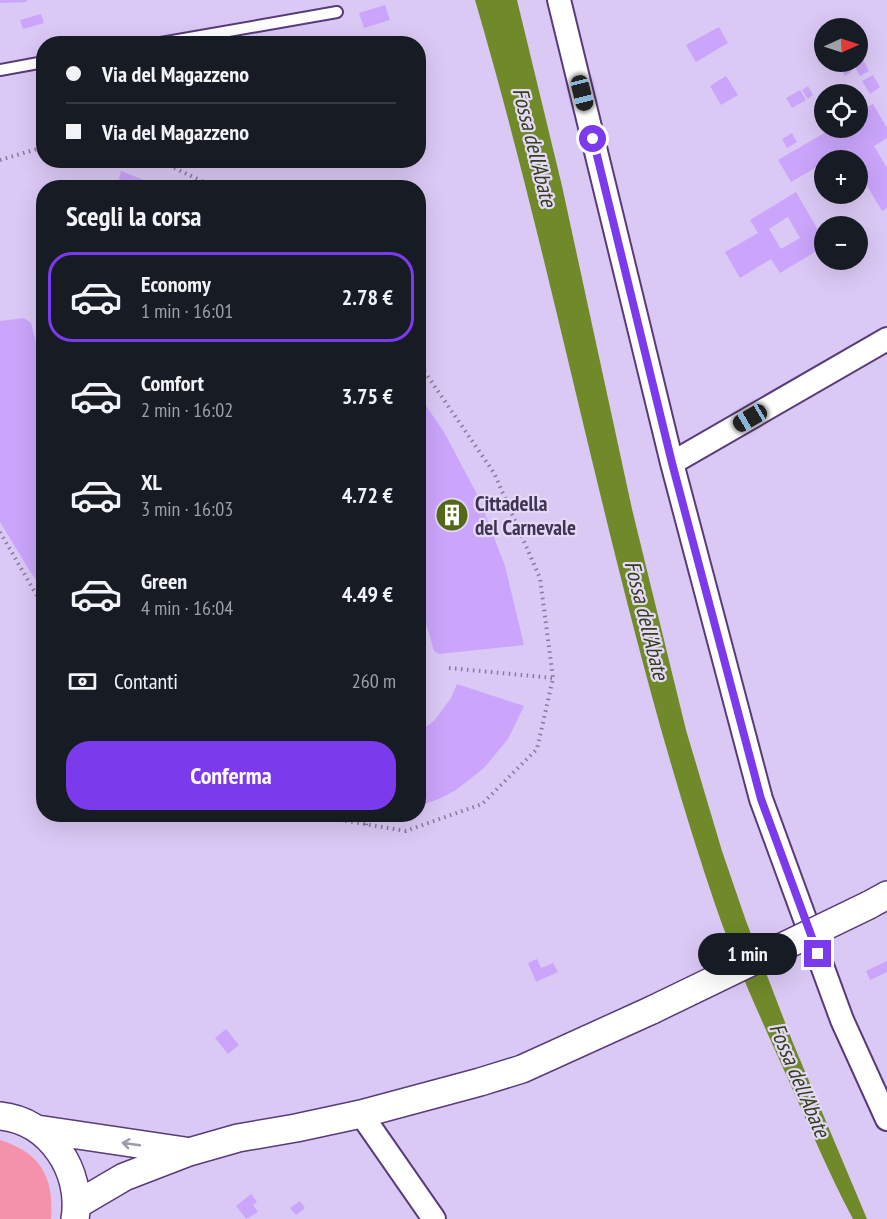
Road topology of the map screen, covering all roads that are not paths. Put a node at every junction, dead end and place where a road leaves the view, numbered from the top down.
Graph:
1 (559, 0) edge
2 (338, 12) dead end
3 (201, 36) edge
4 (36, 64) edge
5 (0, 70) edge
6 (887, 339) edge
7 (672, 463) junction
8 (878, 900) edge
9 (361, 1114) junction
10 (0, 1116) edge
11 (887, 1119) edge
12 (37, 1129) junction
13 (189, 1152) junction
14 (77, 1211) edge
15 (434, 1219) edge

1 - 7 street
2 - 3 lane
4 - 5 lane
6 - 7 street
7 - 11 street
8 - 9 street, bridge
9 - 13 street
9 - 15 street
10 - 12 street
13 -> 12 street
12 - 14 street
13 - 14 street

